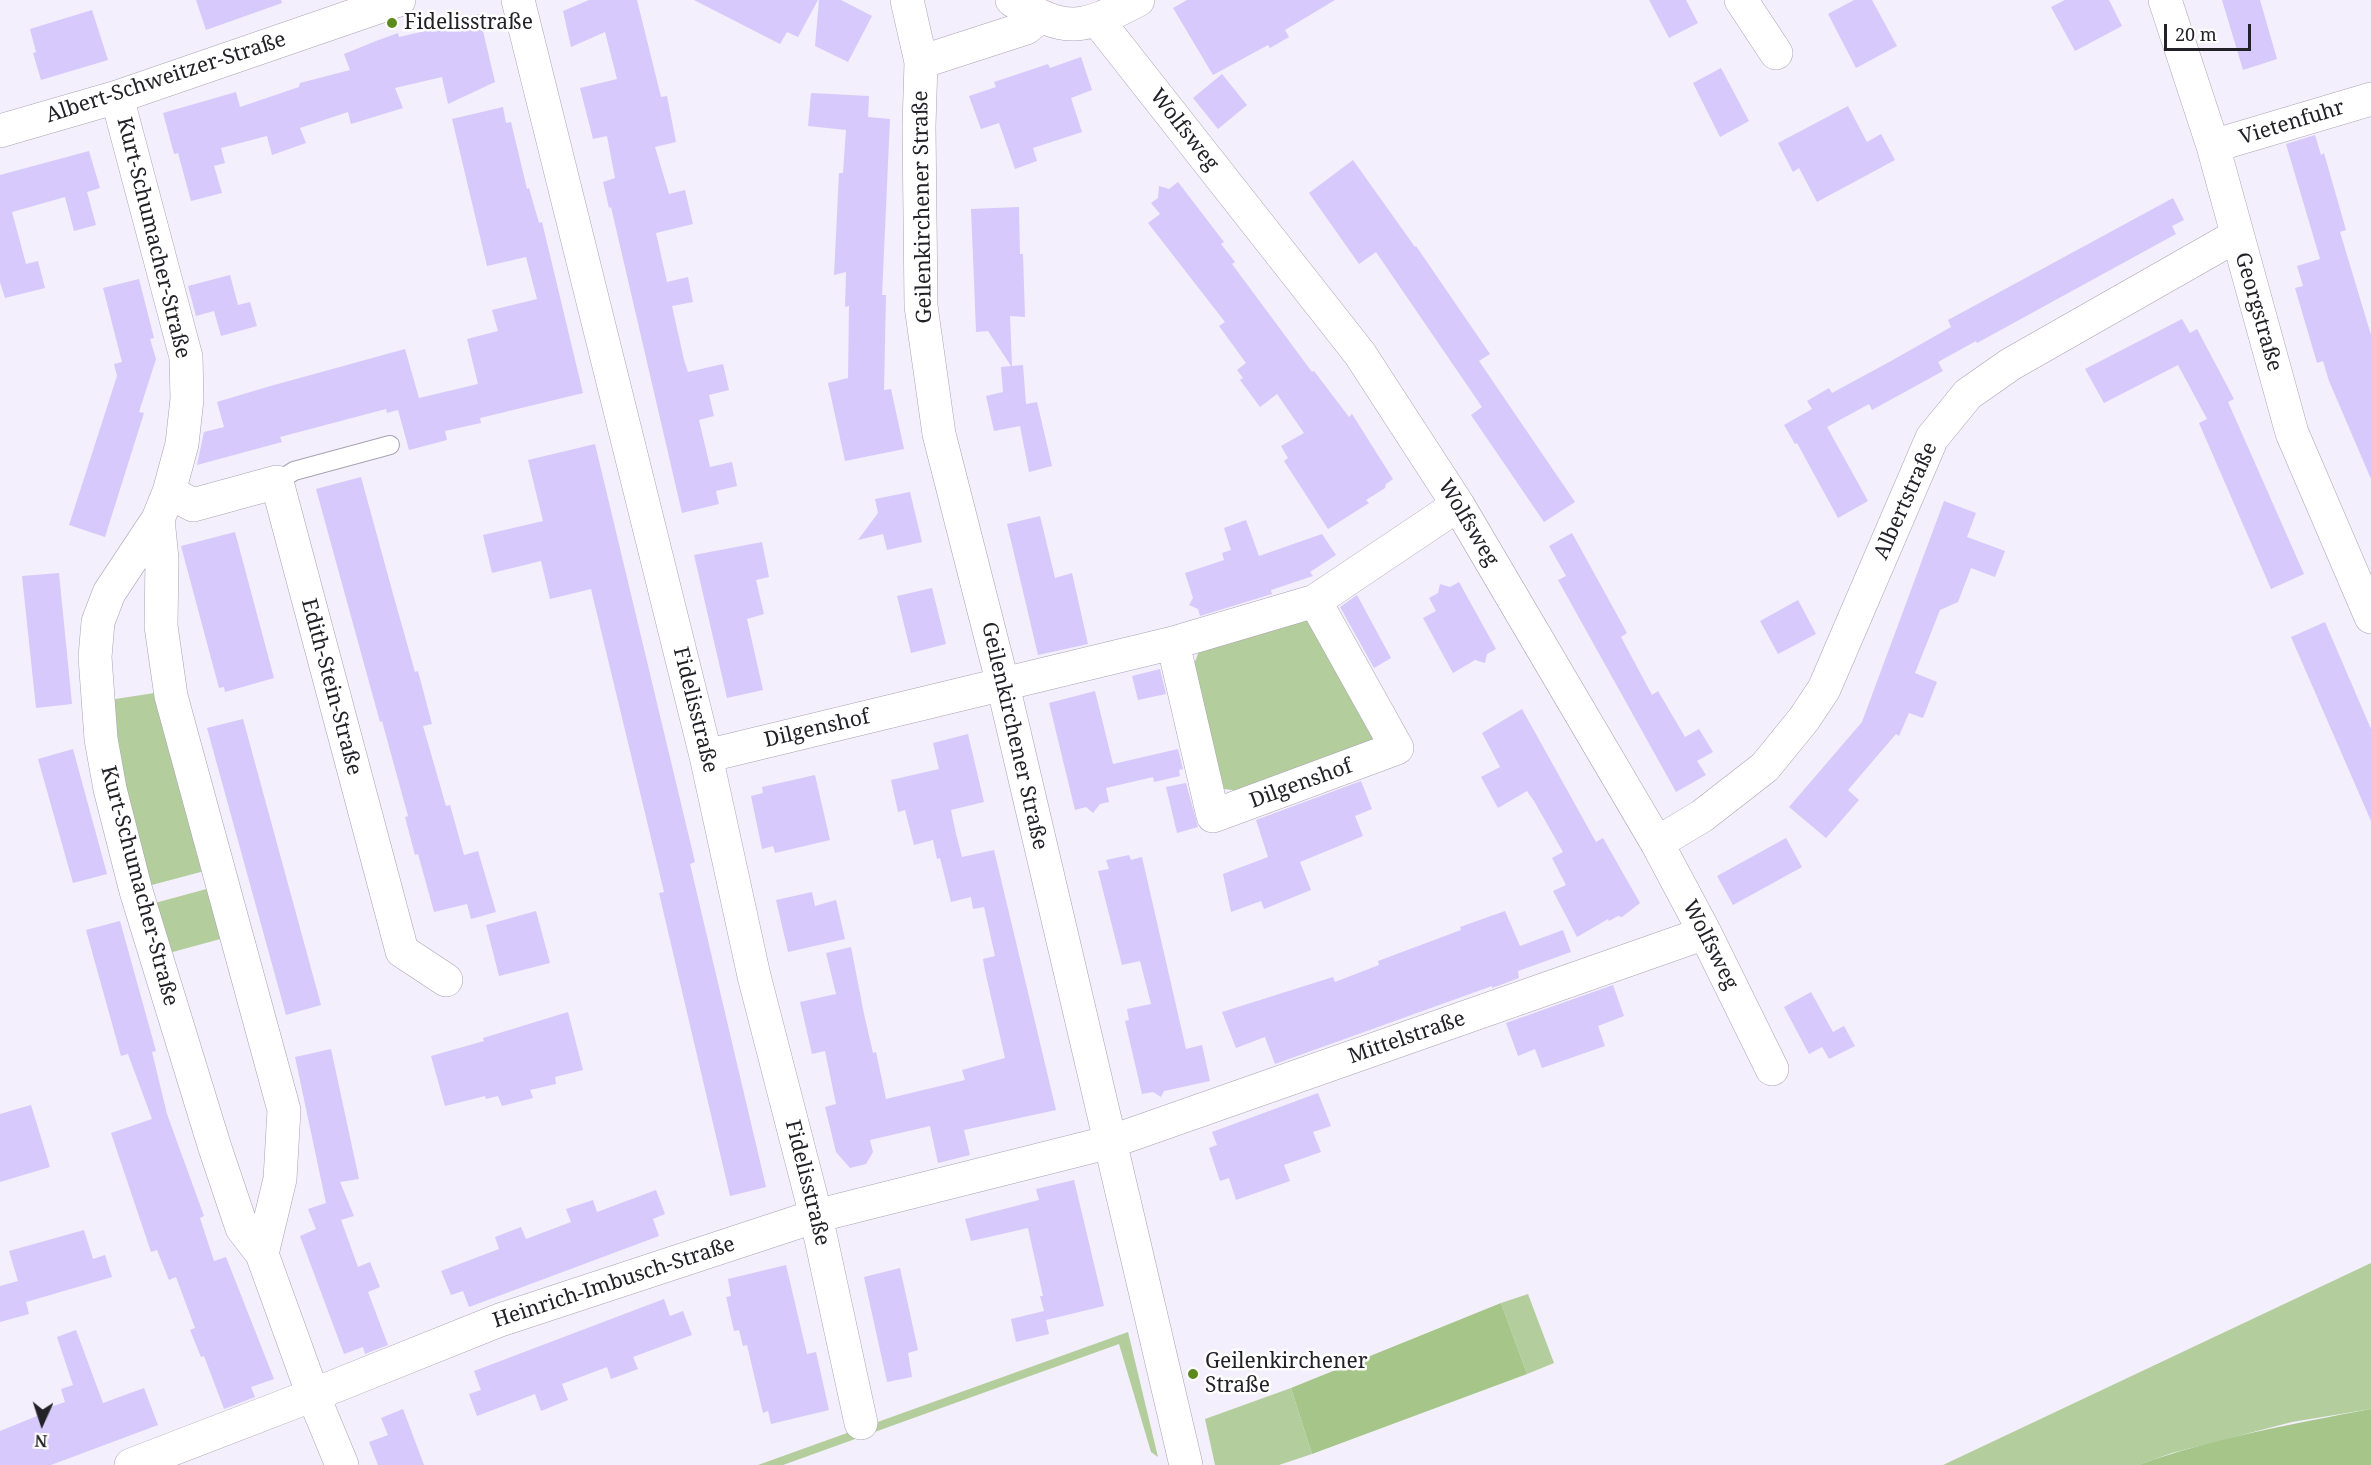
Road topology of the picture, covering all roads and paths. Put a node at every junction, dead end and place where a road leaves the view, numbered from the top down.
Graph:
1 (399, 0) edge
2 (518, 0) edge
3 (906, 0) edge
4 (1012, 0) edge
5 (1138, 0) edge
6 (1741, 0) edge
7 (2164, 0) edge
8 (1040, 17) junction
9 (1098, 21) junction
10 (1776, 53) dead end
11 (921, 62) junction
12 (117, 97) junction
13 (2371, 99) edge
14 (0, 131) edge
15 (2213, 146) junction
16 (2236, 236) junction
17 (390, 445) dead end
18 (277, 482) junction
19 (1458, 505) junction
20 (163, 506) junction
21 (1315, 601) junction
22 (2371, 617) edge
23 (1173, 643) junction
24 (1003, 685) junction
25 (706, 756) junction
26 (1657, 843) junction
27 (1705, 933) junction
28 (446, 980) dead end
29 (1772, 1069) dead end
30 (1110, 1142) junction
31 (816, 1216) junction
32 (262, 1254) junction
33 (314, 1395) junction
34 (861, 1423) dead end
35 (131, 1465) edge
36 (342, 1465) edge
37 (1186, 1465) edge

1 - 12 street, Albert-Schweitzer-Straße
2 - 25 street, Fidelisstraße
3 - 11 street, Geilenkirchener Straße
4 - 8 street
5 - 9 street
6 - 10 street
7 - 15 street, Georgstraße
8 - 9 street
8 - 11 street
9 - 19 street, Wolfsweg
11 - 24 street, Geilenkirchener Straße
12 - 14 street, Albert-Schweitzer-Straße
12 - 20 street, Kurt-Schumacher-Straße
13 - 15 street, Vietenfuhr
15 - 16 street, Georgstraße
16 - 22 street, Georgstraße
16 - 26 street, Albertstraße
17 - 18 lane
18 - 20 street
18 - 28 street, Edith-Stein-Straße
19 - 21 street, Dilgenshof
19 - 26 street, Wolfsweg
20 - 32 street, Kurt-Schumacher-Straße
20 - 32 street, Kurt-Schumacher-Straße
21 - 23 street, Dilgenshof
21 - 23 street, Dilgenshof
23 - 24 street, Dilgenshof
24 - 25 street, Dilgenshof
24 - 30 street, Geilenkirchener Straße
25 - 31 street, Fidelisstraße
26 - 27 street, Wolfsweg
27 - 29 street, Wolfsweg
27 - 30 street, Mittelstraße
30 - 31 street, Heinrich-Imbusch-Straße
30 - 37 street, Geilenkirchener Straße
31 - 33 street, Heinrich-Imbusch-Straße
31 - 34 street, Fidelisstraße
32 - 33 street, Kurt-Schumacher-Straße
33 - 35 street, Heinrich-Imbusch-Straße
33 - 36 street, Kurt-Schumacher-Straße

